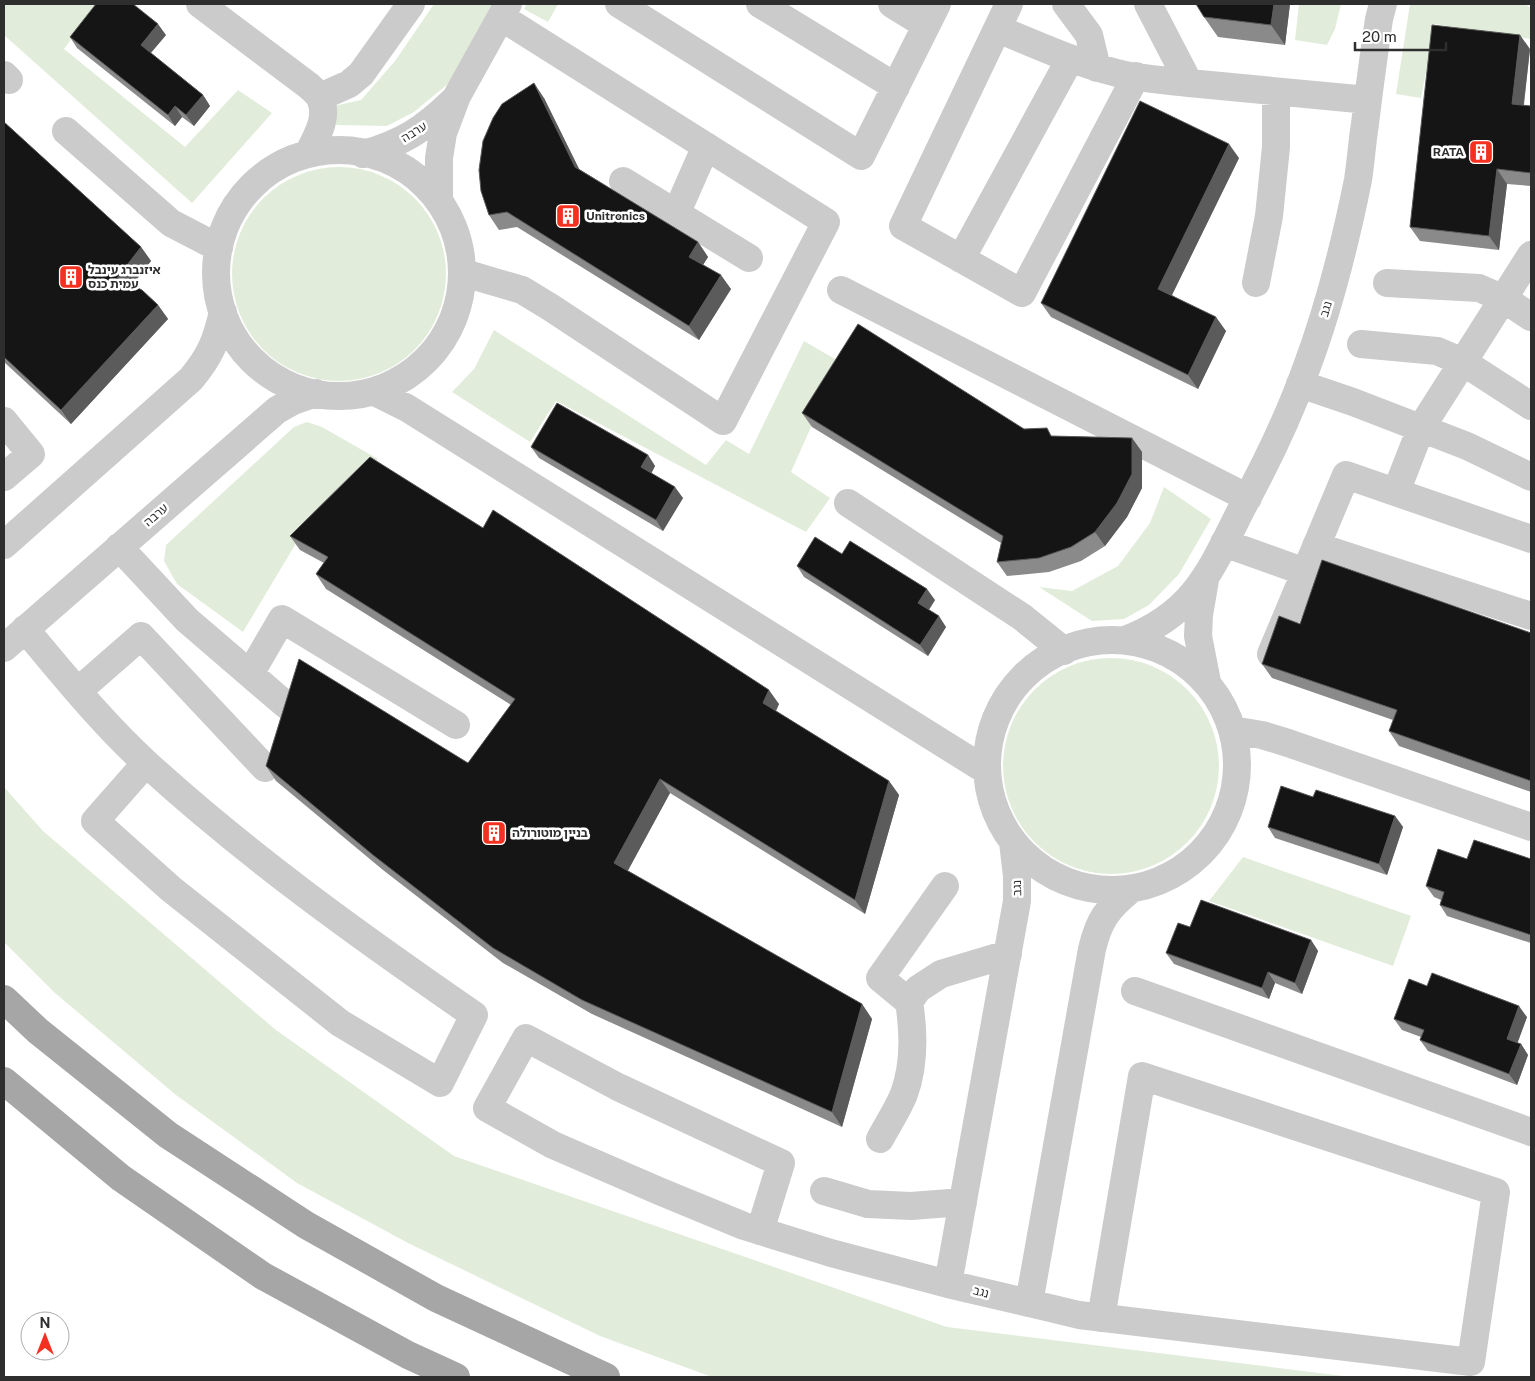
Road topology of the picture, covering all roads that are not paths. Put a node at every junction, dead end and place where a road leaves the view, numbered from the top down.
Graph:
1 (200, 4) edge
2 (411, 4) edge
3 (760, 4) edge
4 (892, 4) edge
5 (1009, 4) edge
6 (1066, 4) edge
7 (1148, 4) edge
8 (636, 8) edge
9 (1379, 9) edge
10 (505, 10) edge
11 (932, 15) edge
12 (998, 29) junction
13 (1070, 59) junction
14 (1097, 68) junction
15 (1136, 76) junction
16 (1189, 83) junction
17 (896, 87) junction
18 (1276, 92) junction
19 (457, 96) junction
20 (320, 97) junction
21 (1368, 100) junction
22 (66, 131) dead end
23 (706, 146) junction
24 (308, 154) junction
25 (363, 154) junction
26 (623, 181) dead end
27 (439, 200) junction
28 (676, 214) junction
29 (219, 248) junction
30 (1531, 255) edge
31 (749, 258) dead end
32 (961, 259) junction
33 (464, 274) junction
34 (1256, 283) dead end
35 (1387, 283) dead end
36 (841, 290) dead end
37 (1504, 299) junction
38 (223, 312) junction
39 (1531, 317) edge
40 (1361, 344) dead end
41 (1463, 362) junction
42 (1300, 384) junction
43 (375, 392) junction
44 (316, 393) junction
45 (1531, 406) edge
46 (4, 421) edge
47 (1422, 428) junction
48 (1531, 476) edge
49 (4, 477) edge
50 (1396, 492) junction
51 (1248, 498) junction
52 (848, 503) dead end
53 (1531, 539) edge
54 (1224, 543) junction
55 (4, 545) edge
56 (1316, 546) junction
57 (118, 547) junction
58 (1305, 572) junction
59 (1206, 578) junction
60 (1531, 616) edge
61 (25, 629) junction
62 (1125, 640) junction
63 (4, 648) edge
64 (1064, 651) junction
65 (1266, 667) edge
66 (250, 674) junction
67 (1207, 682) junction
68 (78, 691) junction
69 (286, 706) edge
70 (456, 725) dead end
71 (1232, 730) junction
72 (146, 763) junction
73 (265, 768) edge
74 (987, 770) junction
75 (1531, 827) edge
76 (1013, 842) junction
77 (944, 886) dead end
78 (1130, 890) junction
79 (1008, 954) junction
80 (1135, 991) dead end
81 (4, 999) edge
82 (909, 1002) junction
83 (4, 1081) edge
84 (1531, 1132) edge
85 (880, 1139) dead end
86 (824, 1191) dead end
87 (963, 1202) junction
88 (760, 1231) junction
89 (948, 1284) junction
90 (1029, 1303) junction
91 (1101, 1318) junction
92 (456, 1377) edge
93 (606, 1377) edge

1 - 20 street
2 - 20 street
3 - 17 street
4 - 11 street
5 - 12 street
6 - 14 street
7 - 16 street
8 - 17 street
9 - 21 street, נגב
10 - 19 street, ערבה
10 - 23 street
11 - 17 street
12 - 13 street
12 - 32 street
13 - 14 street
13 - 32 street
14 - 15 street
15 - 16 street
15 - 32 street
16 - 18 street
18 - 21 street
18 - 34 street
19 - 25 street, ערבה
19 - 27 street, ערבה
20 - 24 street
21 - 42 street, נגב
22 - 29 street
23 - 28 street
23 - 33 street
24 - 25 street
24 - 29 street
25 - 27 street
26 - 28 street
27 - 33 street
28 - 31 street
29 - 38 street
30 - 37 street
33 - 43 street
35 - 37 street
36 - 51 street
37 - 39 street
37 - 41 street
38 - 44 street
38 - 55 street
40 - 41 street
41 - 45 street
41 - 47 street
42 - 47 street
42 - 51 street, נגב
43 - 44 street
43 - 74 street
44 - 57 street, ערבה
46 - 49 street
47 - 48 street
47 - 50 street
50 - 53 street
50 - 56 street
51 - 54 street, נגב
52 - 64 street
54 - 58 street
54 - 59 street, נגב
56 - 58 street
56 - 60 street
57 - 61 street, ערבה
57 - 66 street
58 - 65 street
59 - 62 street, נגב
59 - 67 street, נגב
61 - 63 street, ערבה
61 - 68 street
62 - 64 street
62 - 67 street
64 - 74 street
66 - 69 street
66 - 70 street
67 - 71 street
68 - 72 street
68 - 73 street
71 - 75 street
71 - 78 street
72 - 72 street
74 - 76 street
76 - 78 street
76 - 79 street, נגב
77 - 82 street
78 - 90 street
79 - 82 street
79 - 87 street, נגב
80 - 84 street
81 - 93 main road
82 - 85 street
83 - 92 main road
86 - 87 street
87 - 89 street, נגב
88 - 88 street
88 - 89 street
89 - 90 street, נגב
90 - 91 street, נגב
91 - 91 street, נגב

